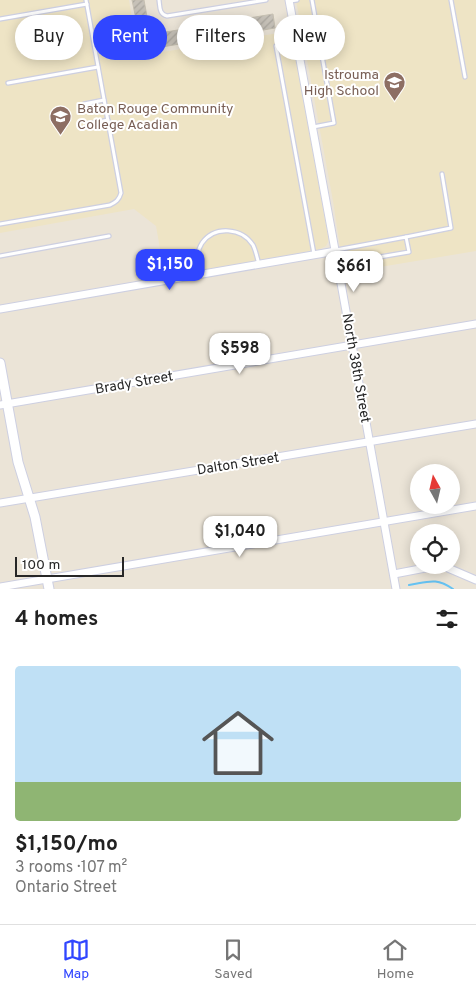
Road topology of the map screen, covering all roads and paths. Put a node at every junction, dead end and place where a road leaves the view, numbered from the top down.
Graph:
1 (159, 0) edge
2 (266, 0) edge
3 (292, 0) edge
4 (312, 0) edge
5 (451, 0) edge
6 (86, 2) edge
7 (242, 2) edge
8 (294, 15) edge
9 (0, 19) edge
10 (279, 60) edge
11 (300, 60) edge
12 (98, 67) junction
13 (465, 77) dead end
14 (8, 83) dead end
15 (104, 100) junction
16 (84, 104) dead end
17 (108, 120) junction
18 (89, 124) dead end
19 (313, 127) junction
20 (442, 174) dead end
21 (0, 224) edge
22 (109, 236) dead end
23 (406, 237) junction
24 (336, 250) junction
25 (314, 255) junction
26 (0, 256) edge
27 (338, 264) junction
28 (259, 265) junction
29 (198, 275) junction
30 (0, 309) edge
31 (476, 324) edge
32 (352, 344) junction
33 (0, 363) edge
34 (4, 405) edge
35 (476, 424) edge
36 (370, 442) junction
37 (29, 498) junction
38 (0, 503) edge
39 (476, 506) edge
40 (384, 522) junction
41 (394, 574) junction
42 (476, 580) edge
43 (48, 584) edge
44 (0, 587) edge
45 (396, 589) edge

1 - 7 lane
2 - 7 lane
3 - 8 street, North 38th Street
4 - 19 lane
5 - 13 lane
6 - 9 lane
6 - 12 lane
10 - 25 lane
11 - 19 street, North 38th Street
12 - 14 lane
12 - 15 lane
15 - 16 lane
15 - 17 lane
17 - 18 lane
17 - 21 lane
19 - 24 street, North 38th Street
20 - 23 lane
22 - 26 lane
23 - 24 lane
23 - 27 lane
24 - 25 street
24 - 27 street, North 38th Street
25 - 28 street
27 - 32 street, North 38th Street
28 - 29 street
28 - 29 lane
29 - 30 street
31 - 32 street, Brady Street
32 - 34 street, Brady Street
32 - 36 street, North 38th Street
33 - 34 street
34 - 37 street
35 - 36 street, Dalton Street
36 - 37 street, Dalton Street
36 - 40 street, North 38th Street
37 - 38 street, Dalton Street
37 - 43 street
39 - 40 street
40 - 41 street, North 38th Street
40 - 43 street
41 - 42 street
41 - 45 street, North 38th Street
43 - 44 street

